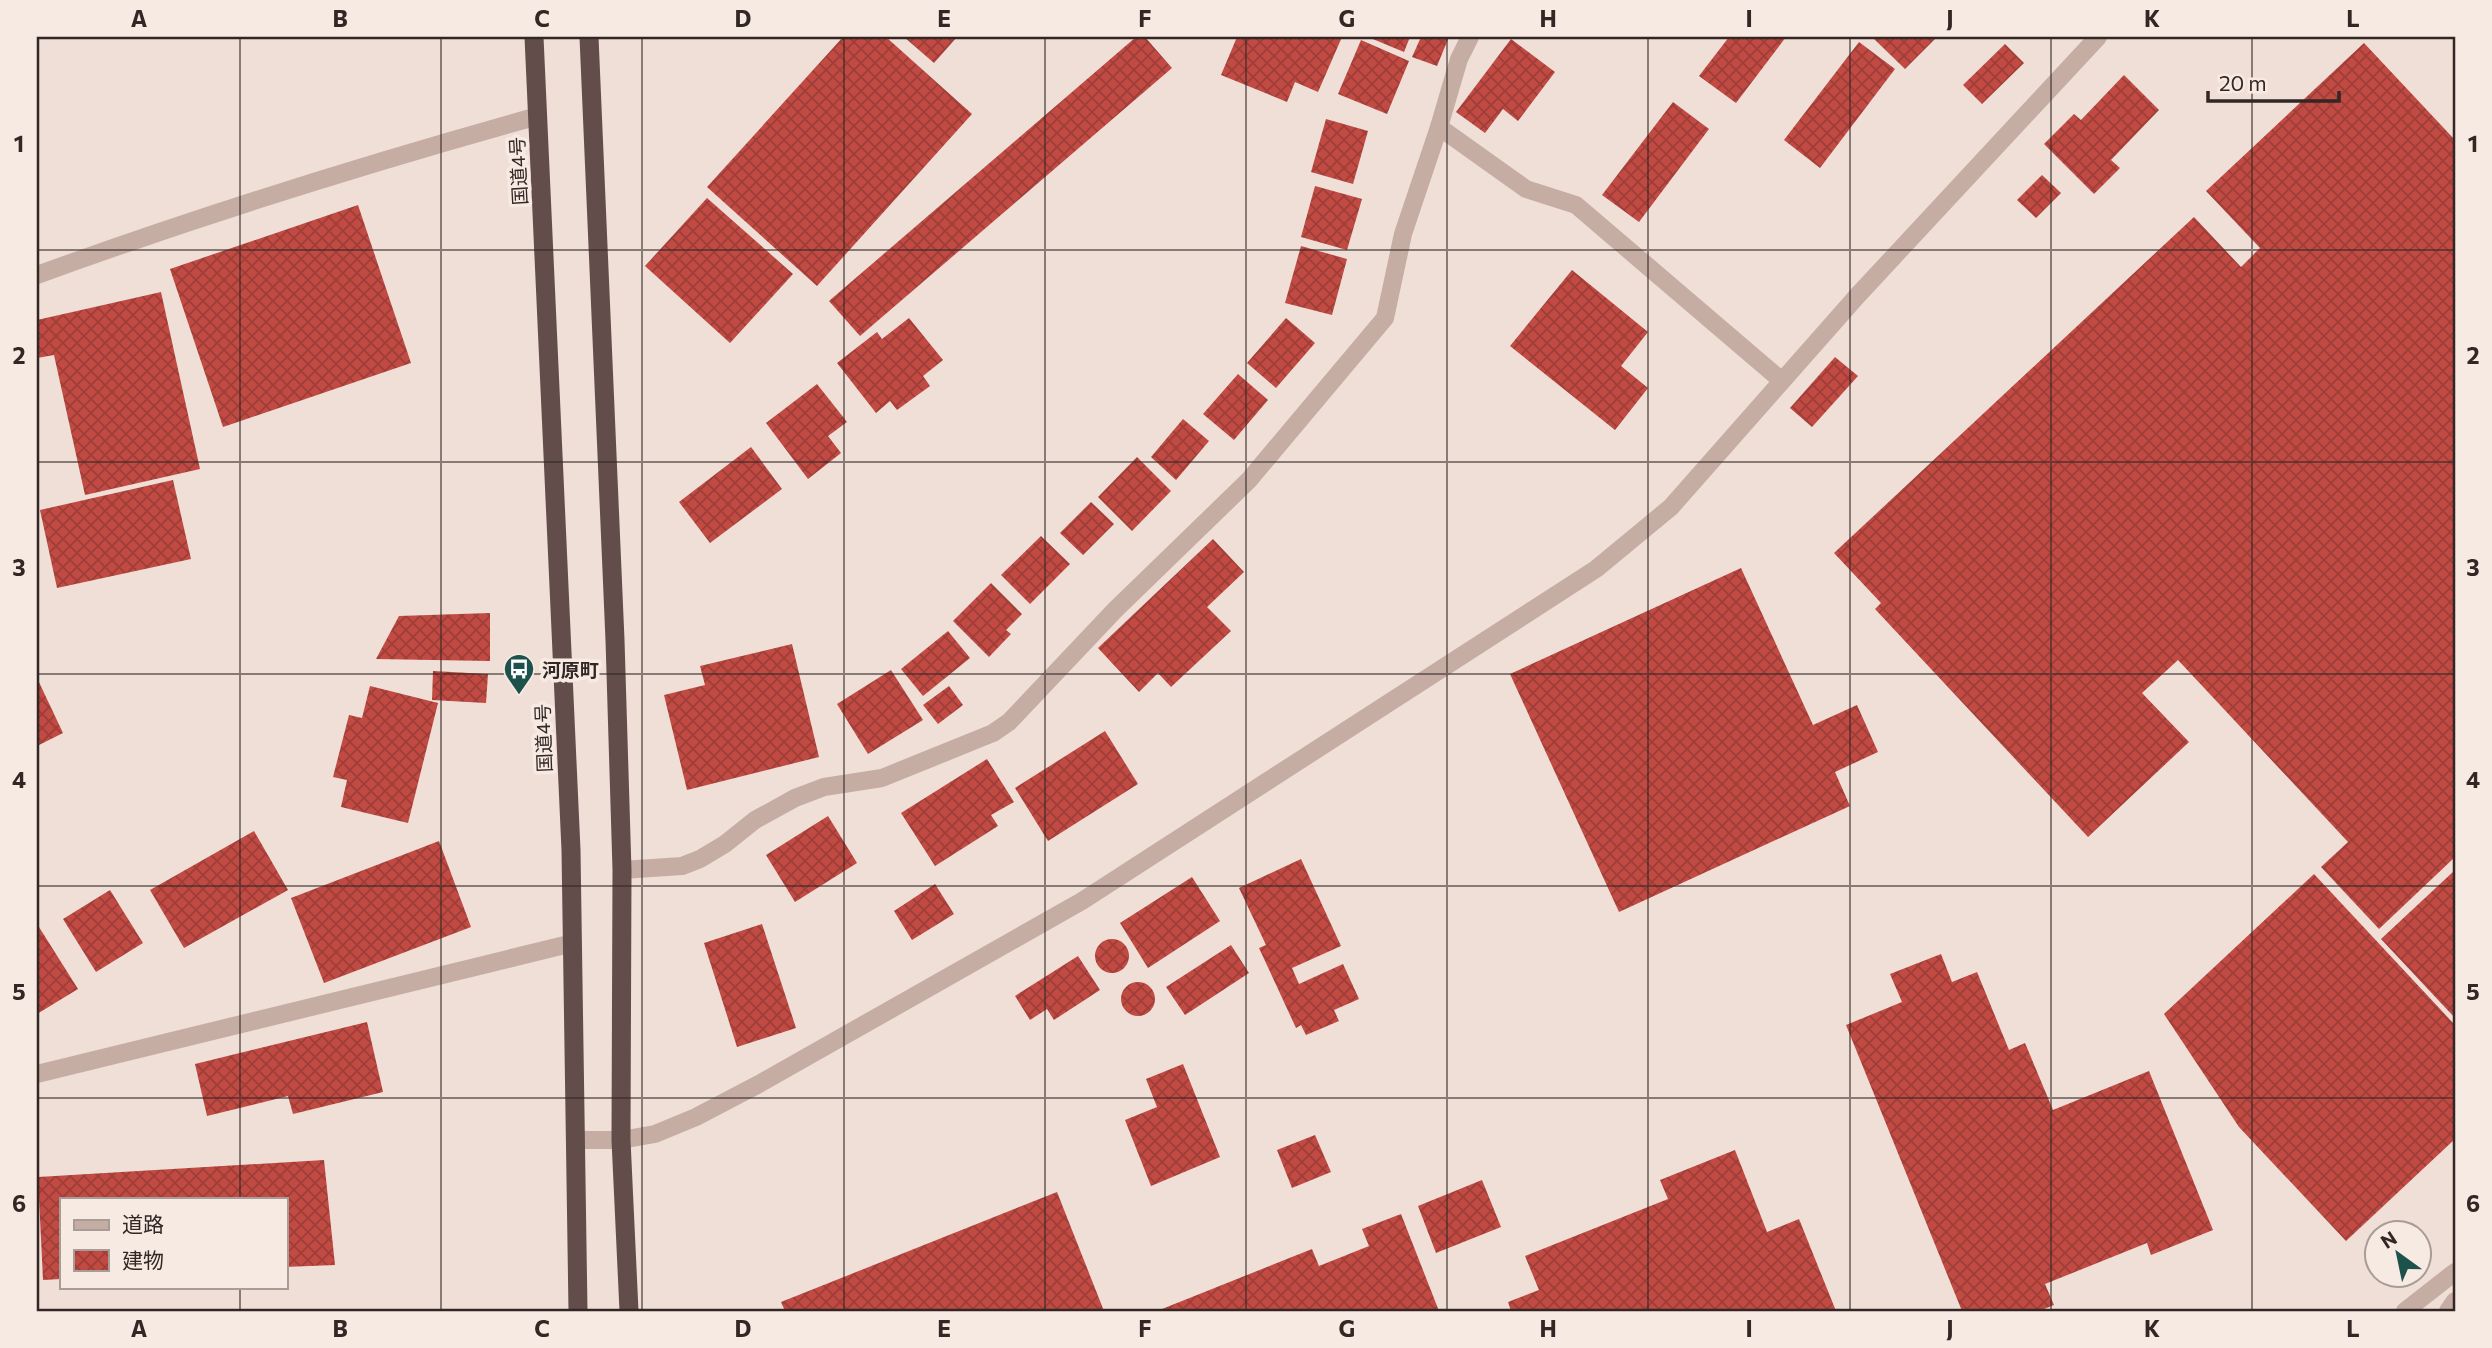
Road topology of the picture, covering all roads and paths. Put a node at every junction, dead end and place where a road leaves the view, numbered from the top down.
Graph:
1 (534, 37) edge
2 (589, 37) edge
3 (1470, 37) edge
4 (2098, 37) edge
5 (538, 116) junction
6 (1439, 127) junction
7 (37, 275) edge
8 (1782, 381) junction
9 (622, 870) junction
10 (573, 943) junction
11 (37, 1074) edge
12 (576, 1140) junction
13 (621, 1140) junction
14 (2455, 1272) edge
15 (2455, 1301) edge
16 (578, 1311) edge
17 (629, 1311) edge
18 (2404, 1311) edge
19 (2448, 1311) edge

1 - 5 highway, 国道4号
2 - 9 highway
3 - 6 street
4 - 8 street
5 - 7 street
5 - 10 highway, 国道4号
6 - 8 street
6 - 9 street
8 - 13 street
9 - 13 highway
10 - 11 street
10 - 12 highway, 国道4号
12 - 13 street
12 - 16 highway, 国道4号
13 - 17 highway
14 - 18 street
15 - 19 street

